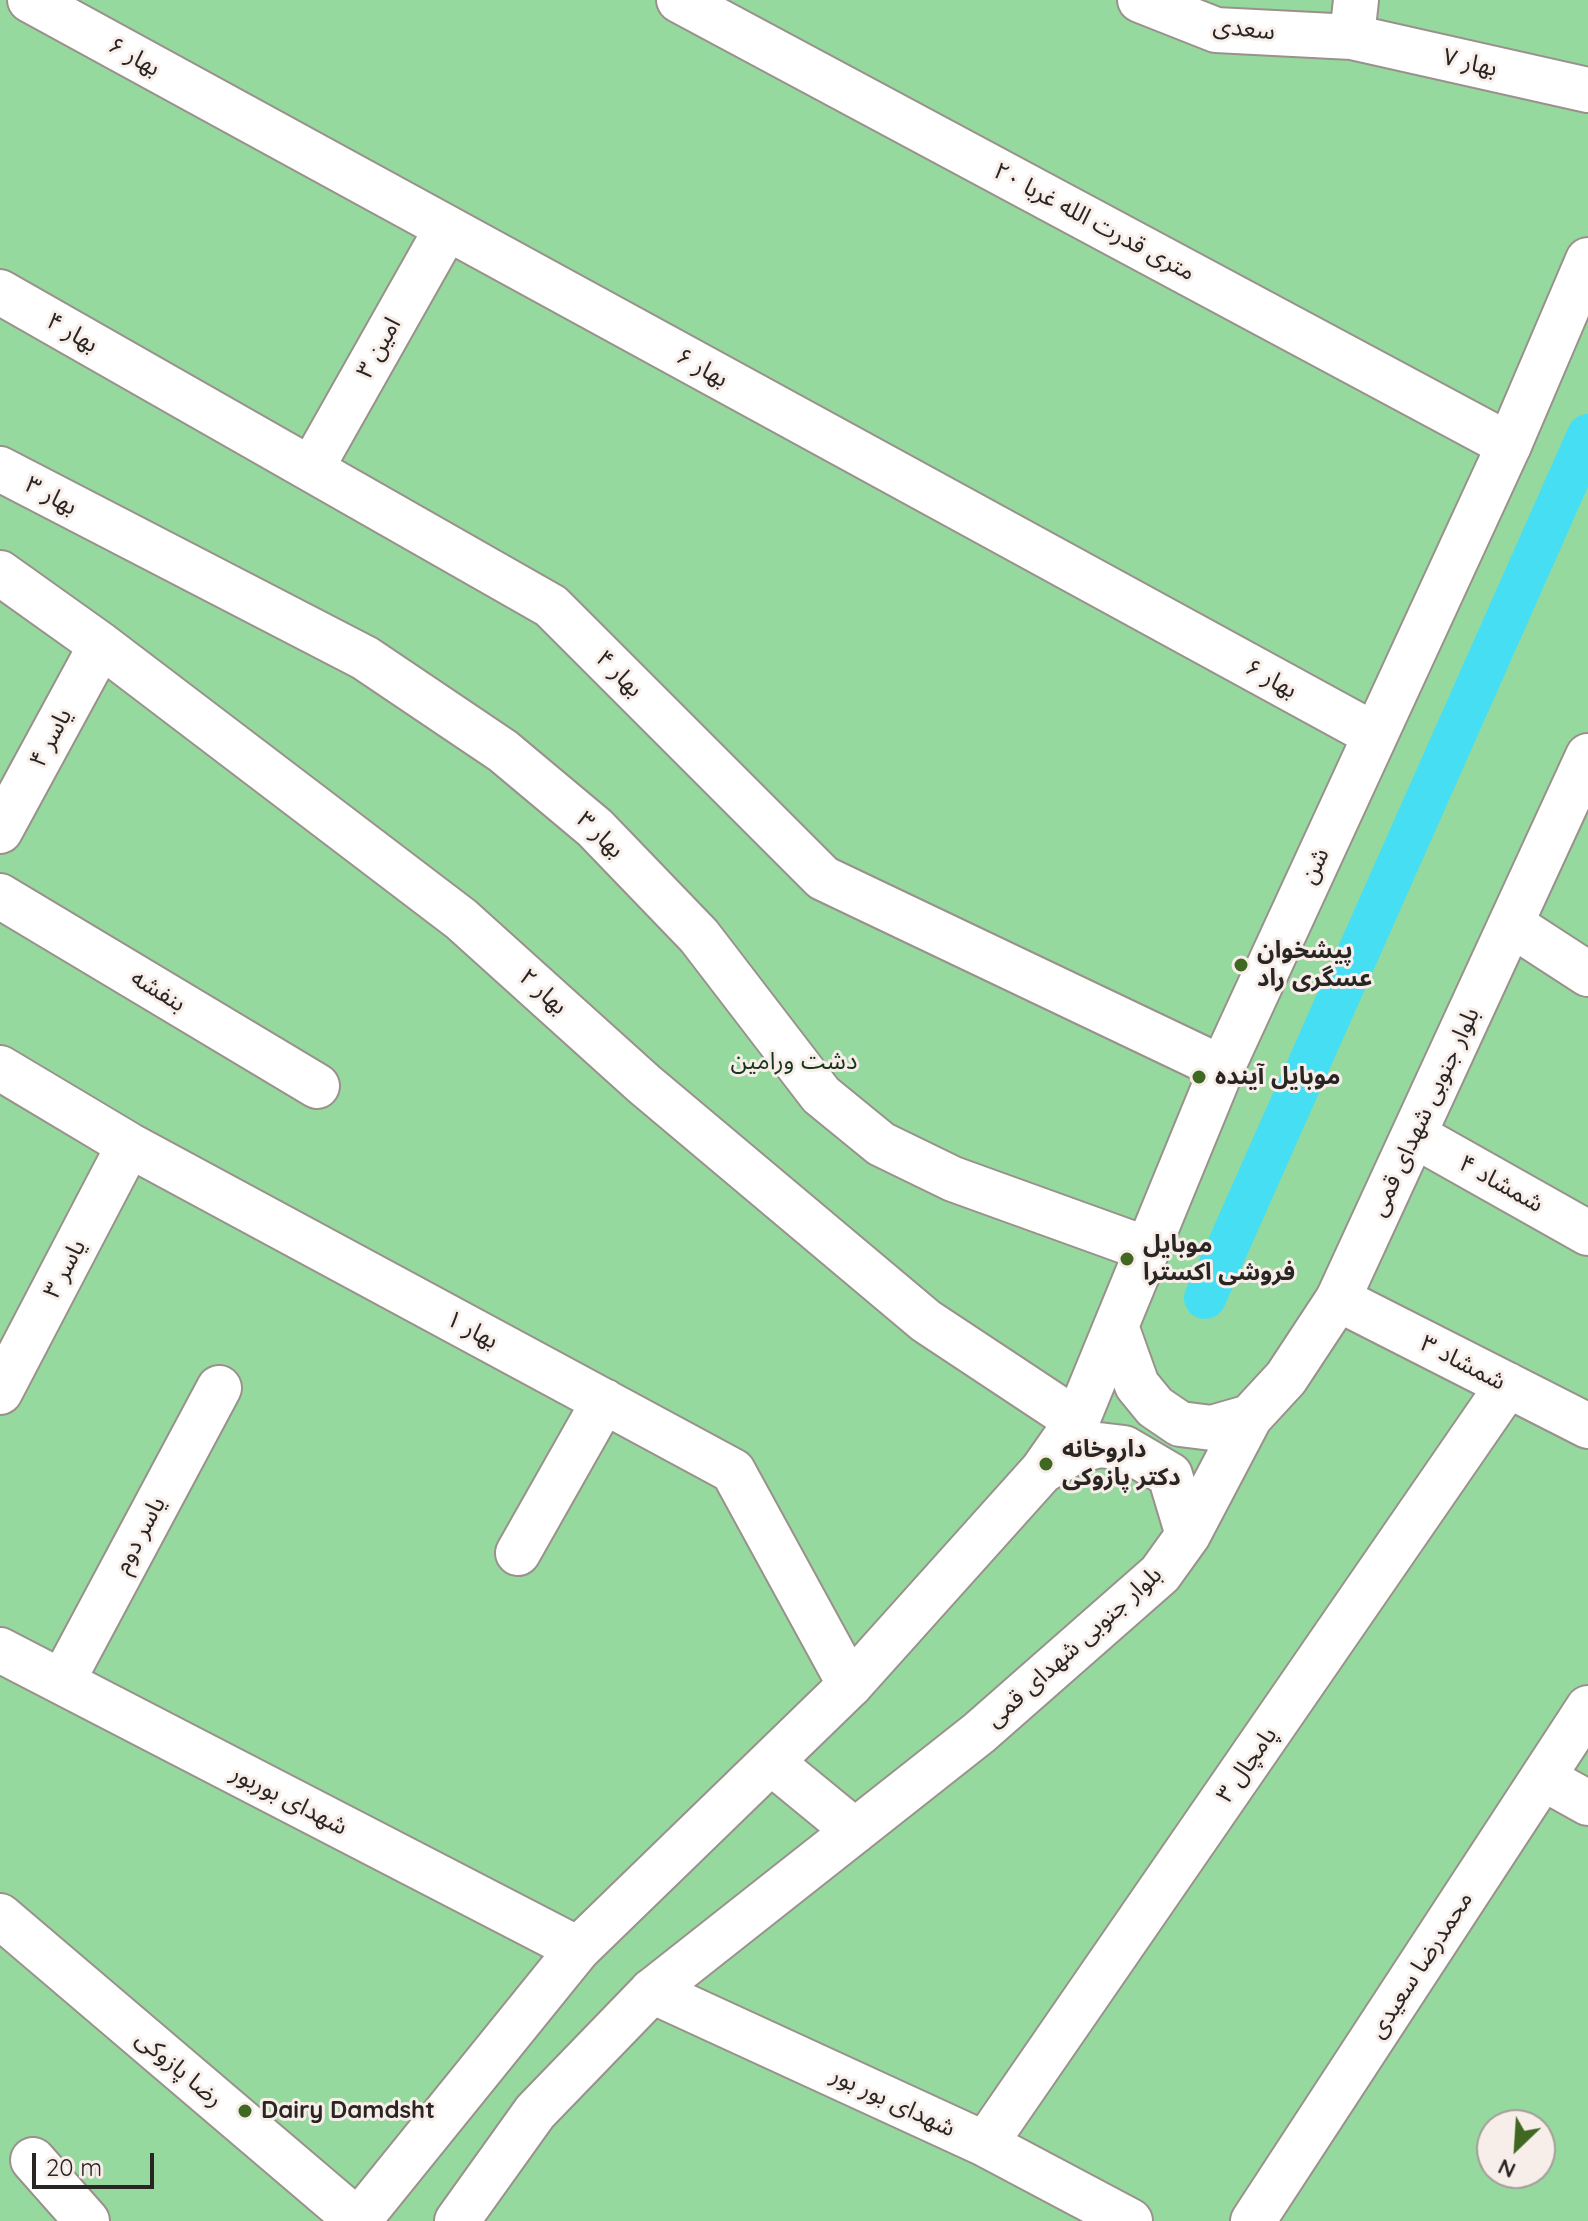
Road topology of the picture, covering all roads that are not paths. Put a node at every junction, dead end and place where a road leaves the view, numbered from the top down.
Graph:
1 (30, 0) edge
2 (679, 0) edge
3 (1140, 0) edge
4 (1354, 18) edge
5 (1588, 90) edge
6 (447, 228) junction
7 (1588, 260) edge
8 (0, 292) edge
9 (1509, 445) junction
10 (0, 469) edge
11 (311, 469) junction
12 (0, 573) edge
13 (101, 645) junction
14 (1375, 735) junction
15 (1587, 762) edge
16 (0, 831) edge
17 (0, 896) edge
18 (1511, 924) junction
19 (1588, 974) edge
20 (0, 1068) edge
21 (1222, 1068) junction
22 (317, 1086) dead end
23 (1414, 1135) junction
24 (129, 1145) junction
25 (1588, 1233) edge
26 (1147, 1249) junction
27 (1338, 1299) junction
28 (1117, 1329) junction
29 (1508, 1385) junction
30 (219, 1388) dead end
31 (0, 1392) edge
32 (604, 1401) junction
33 (1250, 1417) junction
34 (1077, 1421) junction
35 (1588, 1426) edge
36 (1042, 1471) junction
37 (1188, 1535) junction
38 (518, 1553) dead end
39 (0, 1650) edge
40 (62, 1682) junction
41 (850, 1685) junction
42 (1588, 1708) edge
43 (771, 1762) junction
44 (1543, 1778) junction
45 (1588, 1803) edge
46 (855, 1831) junction
47 (0, 1916) edge
48 (578, 1949) junction
49 (652, 1991) junction
50 (985, 2144) junction
51 (33, 2160) dead end
52 (87, 2221) edge
53 (358, 2221) edge
54 (457, 2221) edge
55 (1130, 2221) edge
56 (1253, 2221) edge

1 - 6 street, بهار ۶
2 - 9 street, ۲۰ متری قدرت الله غربا
3 - 4 street, سعدی
4 - 5 street, بهار ۷
6 - 11 street, امین ۳
6 - 14 street, بهار ۶
7 - 9 street, شن
8 - 11 street, بهار ۴
9 - 14 street, شن
10 - 26 street, بهار ۳
11 - 21 street, بهار ۴
12 - 13 street, بهار ۲
13 - 16 street, یاسر ۴
13 - 34 street, بهار ۲
14 - 21 street, شن
15 - 18 street, بلوار جنوبی شهدای قمی
17 - 22 street, بنفشه
18 - 19 street
18 - 23 street, بلوار جنوبی شهدای قمی
20 - 24 street, بهار ۱
21 - 26 street, شن
23 - 25 street, شمشاد ۴
23 - 27 street, بلوار جنوبی شهدای قمی
24 - 31 street, یاسر ۳
24 - 32 street, بهار ۱
26 - 28 street, شن
27 - 29 street, شمشاد ۳
27 - 33 street, بلوار جنوبی شهدای قمی
28 - 33 street
28 - 34 street, شن
29 - 35 street, شمشاد ۳
29 - 50 street, پامچال ۳
30 - 40 street, یاسر دوم
32 - 38 street
32 - 41 street, بهار ۱
33 - 37 street, بلوار جنوبی شهدای قمی
34 - 36 street, شن
36 - 37 street
36 - 41 street
37 - 46 street, بلوار جنوبی شهدای قمی
39 - 40 street, شهدای بوربور
40 - 48 street, شهدای بوربور
41 - 43 street
42 - 44 street, محمدرضا سعیدی
43 - 46 street
43 - 48 street
44 - 45 street
44 - 56 street, محمدرضا سعیدی
46 - 49 street, بلوار جنوبی شهدای قمی
47 - 53 street, رضا پازوکی
48 - 53 street
49 - 50 street, شهدای بور بور
49 - 54 street, بلوار جنوبی شهدای قمی
50 - 55 street, شهدای بور بور
51 - 52 street

